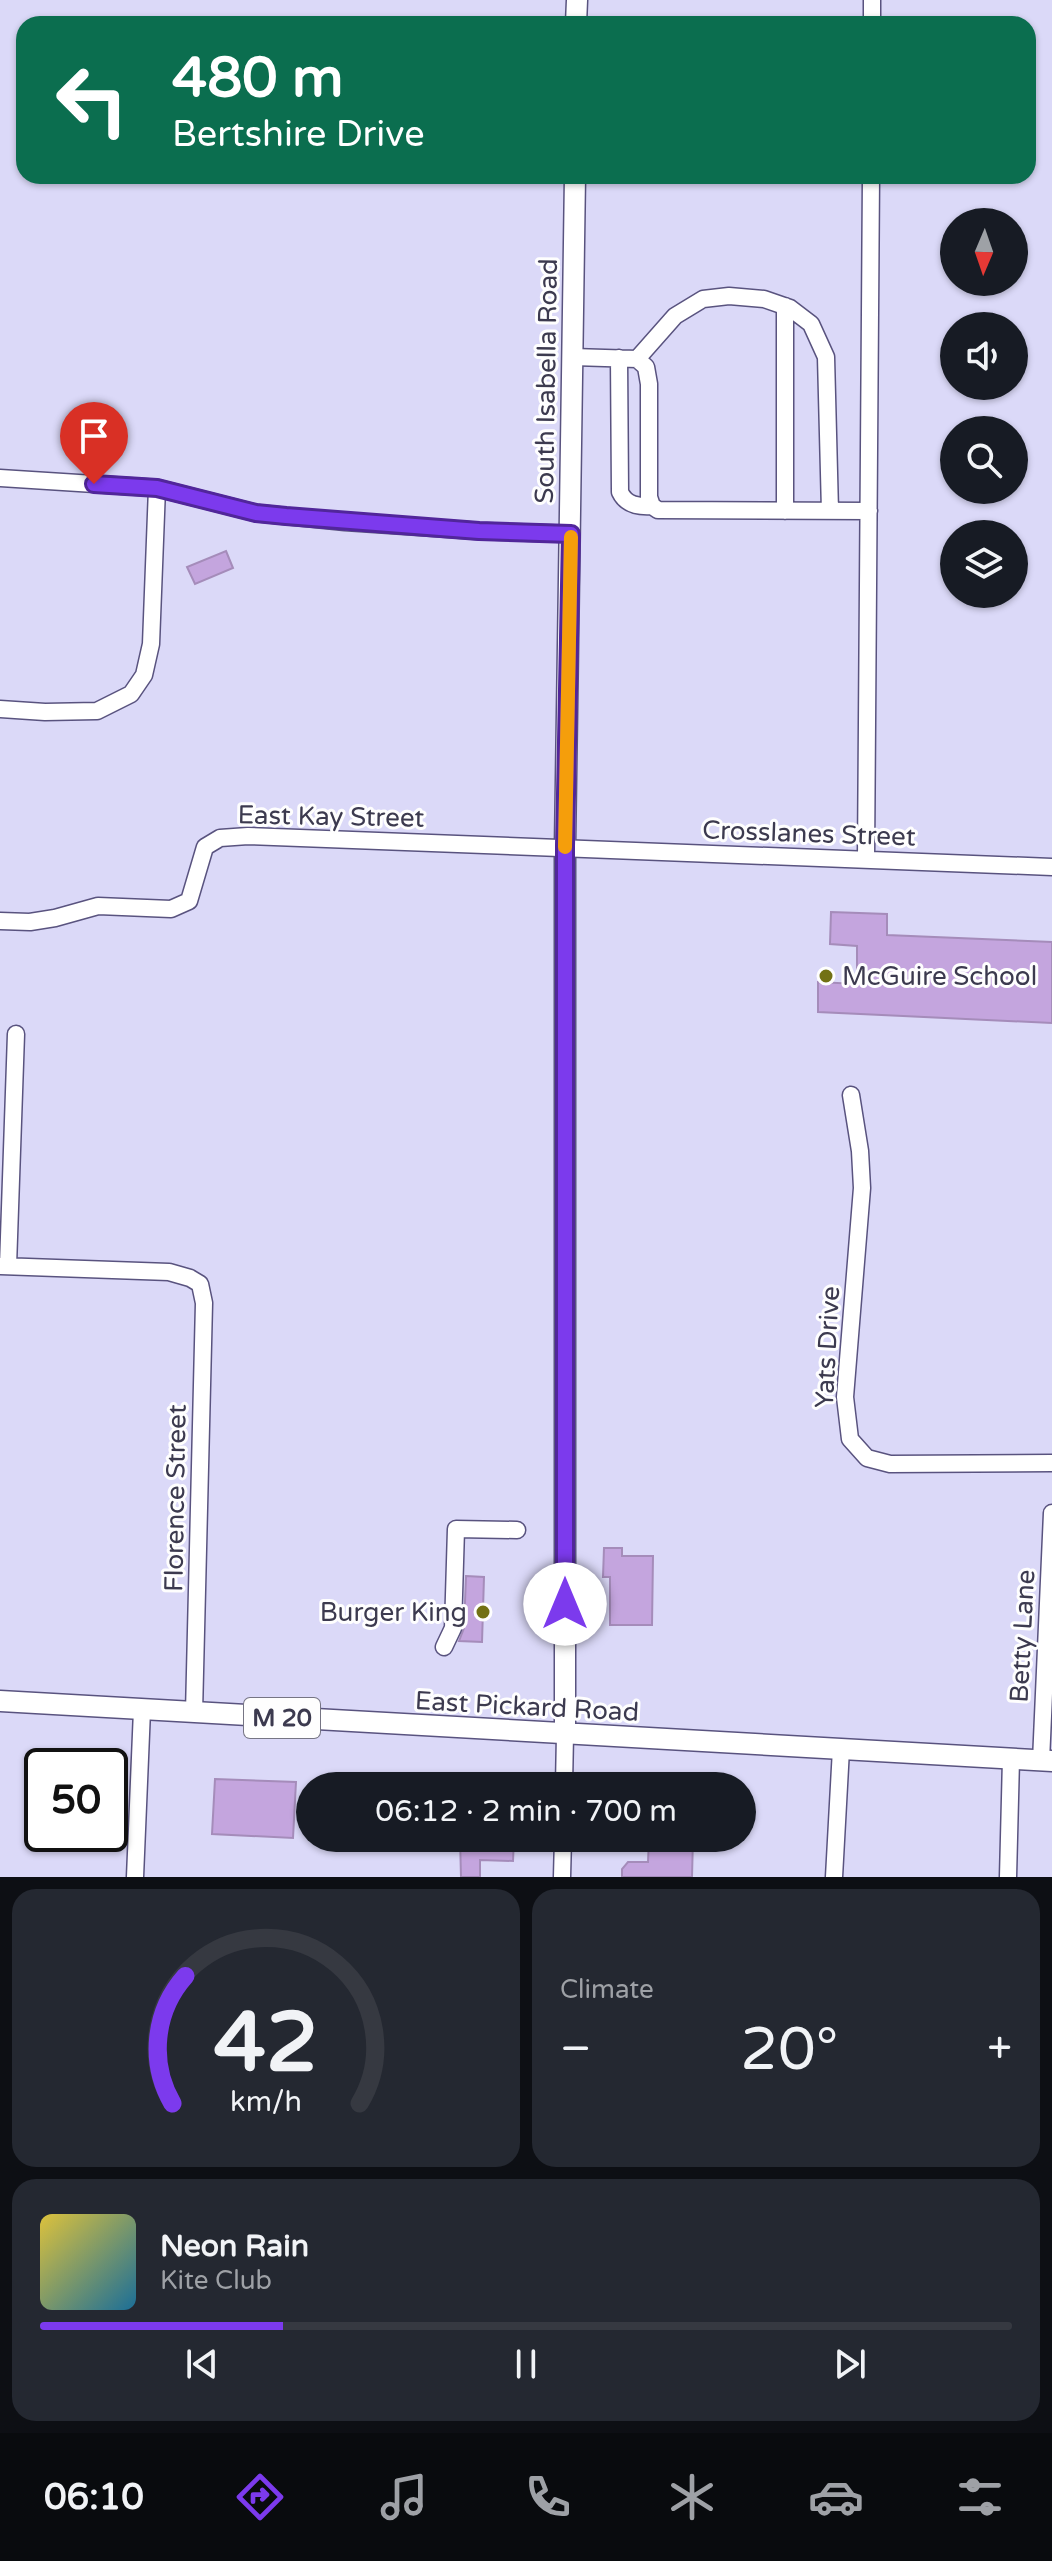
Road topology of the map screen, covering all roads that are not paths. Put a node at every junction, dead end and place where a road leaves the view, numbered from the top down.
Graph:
1 (575, 184) edge
2 (871, 184) edge
3 (785, 306) junction
4 (573, 357) junction
5 (619, 358) junction
6 (637, 359) junction
7 (0, 478) edge
8 (157, 488) junction
9 (652, 506) junction
10 (785, 511) junction
11 (830, 511) junction
12 (869, 511) junction
13 (571, 534) junction
14 (3, 709) edge
15 (565, 846) junction
16 (866, 859) junction
17 (1052, 867) edge
18 (0, 921) edge
19 (16, 1034) dead end
20 (851, 1095) dead end
21 (4, 1266) edge
22 (1052, 1463) edge
23 (1052, 1513) edge
24 (517, 1530) dead end
25 (444, 1647) dead end
26 (0, 1701) edge
27 (142, 1710) junction
28 (194, 1713) junction
29 (565, 1734) junction
30 (841, 1749) junction
31 (1011, 1759) junction
32 (1046, 1761) edge
33 (564, 1772) edge
34 (563, 1852) edge
35 (135, 1877) edge
36 (562, 1877) edge
37 (834, 1877) edge
38 (1008, 1877) edge

1 - 4 main road, South Isabella Road
2 - 12 street
3 - 6 street
3 - 10 street
3 - 11 street
4 - 5 street
4 - 13 main road, South Isabella Road
5 - 6 street
5 - 9 street
6 - 9 street
7 - 8 street
8 - 13 street
8 - 14 street
9 - 10 street
10 - 11 street
11 - 12 street
12 - 16 street
13 - 15 main road, South Isabella Road
15 - 16 street, Crosslanes Street
15 - 18 street, East Kay Street
15 - 29 main road, South Isabella Road
16 - 17 street, Crosslanes Street
19 - 21 street
20 - 22 street, Yats Drive
21 - 28 street, Florence Street
23 - 32 street, Betty Lane
24 - 25 street
26 - 27 main road, East Pickard Road / M 20
27 - 28 main road, East Pickard Road / M 20
27 - 35 street
28 - 29 main road, East Pickard Road / M 20
29 - 30 main road, East Pickard Road / M 20
29 - 33 street, South Isabella Road
30 - 31 main road, East Pickard Road / M 20
30 - 37 street
31 - 32 main road, East Pickard Road / M 20
31 - 38 street
34 - 36 street

